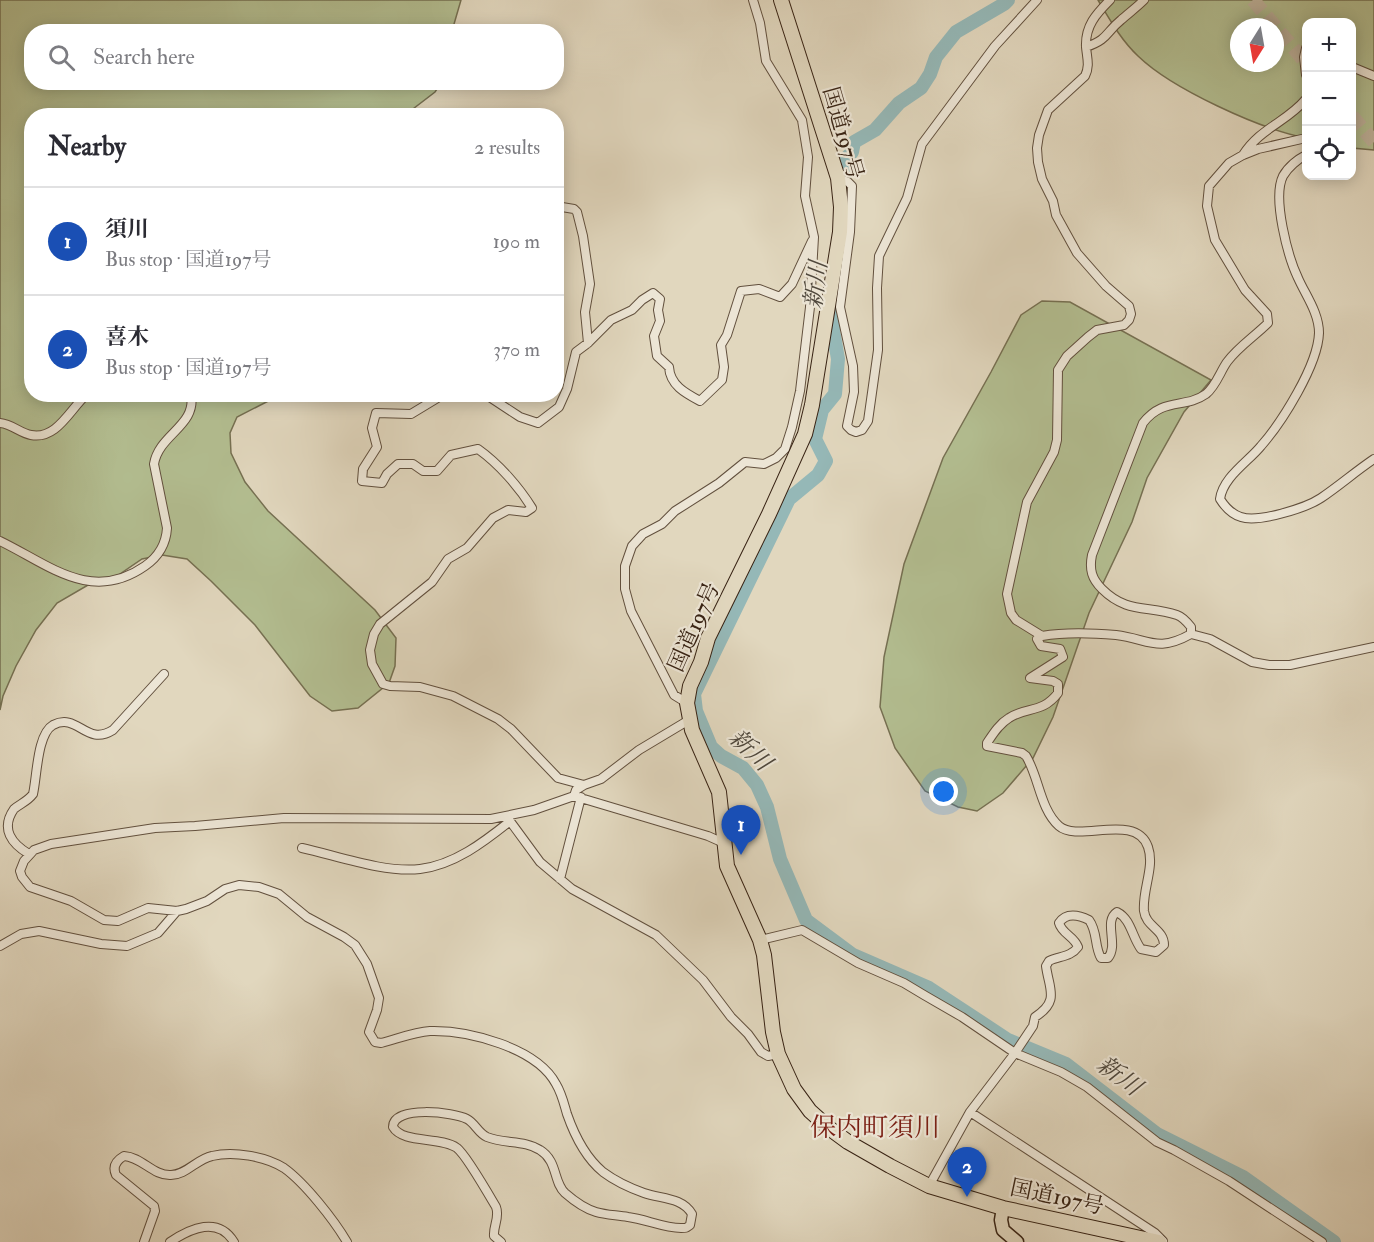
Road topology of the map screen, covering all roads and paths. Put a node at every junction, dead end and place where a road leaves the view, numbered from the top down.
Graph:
1 (753, 0) edge
2 (781, 0) edge
3 (1037, 0) edge
4 (1110, 0) edge
5 (1144, 0) edge
6 (1086, 47) junction
7 (1356, 69) edge
8 (1374, 76) edge
9 (1302, 104) edge
10 (1302, 139) edge
11 (1242, 155) junction
12 (1302, 158) edge
13 (564, 207) edge
14 (814, 237) junction
15 (834, 306) junction
16 (588, 344) junction
17 (564, 396) edge
18 (80, 402) edge
19 (193, 402) edge
20 (431, 402) edge
21 (497, 402) edge
22 (561, 402) edge
23 (0, 423) edge
24 (1374, 459) edge
25 (0, 541) edge
26 (1191, 634) junction
27 (1042, 636) junction
28 (1374, 647) edge
29 (164, 674) dead end
30 (687, 703) junction
31 (689, 720) junction
32 (584, 785) junction
33 (577, 796) junction
34 (508, 819) junction
35 (726, 844) junction
36 (302, 848) dead end
37 (29, 854) junction
38 (560, 879) junction
39 (177, 911) junction
40 (760, 940) junction
41 (0, 946) edge
42 (1015, 1053) junction
43 (778, 1054) junction
44 (970, 1112) junction
45 (928, 1186) junction
46 (1003, 1208) junction
47 (144, 1242) edge
48 (170, 1242) edge
49 (234, 1242) edge
50 (347, 1242) edge
51 (501, 1242) edge
52 (1017, 1242) edge
53 (1159, 1242) edge
54 (1165, 1242) edge
55 (1322, 1242) edge

1 - 14 street
2 - 15 highway, 国道197号
3 - 15 street
4 - 6 street
5 - 6 street
6 - 27 street
7 - 8 street
9 - 11 street
10 - 11 street
11 - 26 street
12 - 24 street
13 - 16 street
14 - 16 street
14 - 30 street
15 - 30 highway, 国道197号
16 - 17 street
18 - 23 street
19 - 25 street
20 - 32 street
21 - 22 street
26 - 27 street
26 - 28 street
27 - 42 street
29 - 37 street
30 - 31 highway, 国道197号
31 - 32 street
31 - 35 highway, 国道197号
32 - 33 street
33 - 34 street
33 - 35 street
33 - 38 street
34 - 36 street
34 - 37 street
34 - 38 street
35 - 40 highway, 国道197号
37 - 39 street
38 - 43 street
39 - 41 street
39 - 51 street
40 - 42 street
40 - 43 highway, 国道197号
42 - 44 street
42 - 55 street
43 - 45 highway, 国道197号
44 - 45 street
44 - 54 street
45 - 46 highway, 国道197号
46 - 52 main road
46 - 53 highway, 国道197号
47 - 50 street
48 - 49 street

